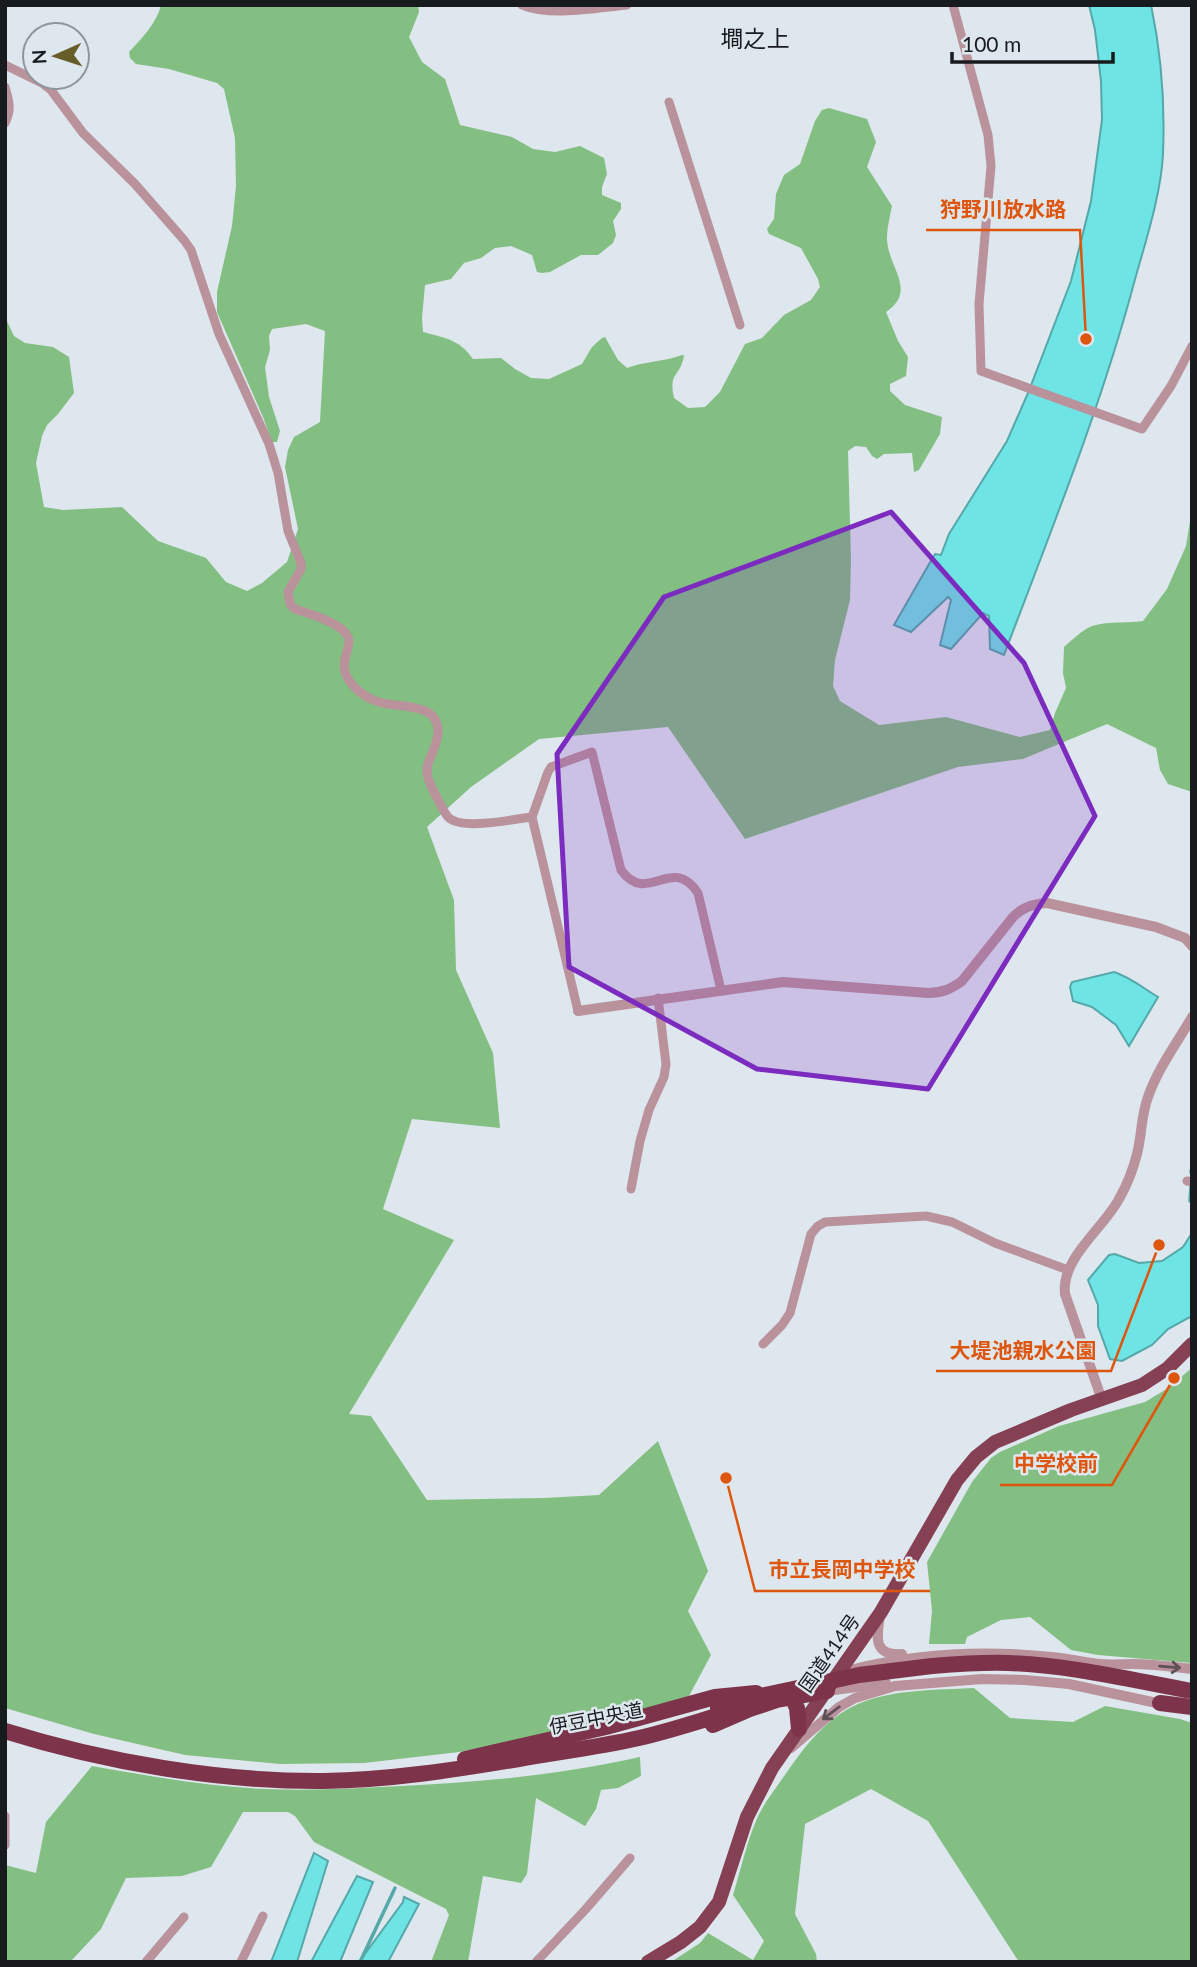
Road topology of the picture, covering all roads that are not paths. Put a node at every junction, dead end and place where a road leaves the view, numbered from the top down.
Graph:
1 (522, 5) edge
2 (627, 5) edge
3 (953, 5) edge
4 (5, 65) edge
5 (5, 87) edge
6 (669, 102) dead end
7 (5, 122) edge
8 (740, 325) dead end
9 (1192, 346) edge
10 (532, 817) junction
11 (1192, 946) edge
12 (721, 990) junction
13 (658, 998) junction
14 (578, 1011) joint
15 (1192, 1017) edge
16 (631, 1189) dead end
17 (1068, 1270) junction
18 (763, 1344) dead end
19 (1192, 1344) edge
20 (1102, 1400) junction
21 (881, 1612) junction
22 (1100, 1664) junction
23 (933, 1669) junction
24 (1192, 1669) edge
25 (839, 1673) junction
26 (827, 1690) junction
27 (1192, 1691) edge
28 (792, 1697) junction
29 (1160, 1703) junction
30 (1192, 1707) edge
31 (1192, 1713) edge
32 (5, 1725) edge
33 (799, 1729) junction
34 (5, 1731) edge
35 (779, 1757) junction
36 (449, 1767) junction
37 (5, 1815) edge
38 (5, 1845) edge
39 (630, 1858) dead end
40 (263, 1916) dead end
41 (184, 1917) dead end
42 (146, 1962) edge
43 (241, 1962) edge
44 (536, 1962) edge
45 (648, 1962) edge

1 - 2 street
3 - 9 street
4 - 10 street
5 - 7 street
6 - 8 street
10 - 12 street
10 - 14 street
11 - 12 street
12 - 13 street
13 - 14 street
13 - 16 street
15 - 17 street
17 - 18 street
17 - 20 street
19 - 20 highway, 国道414号
20 - 21 highway, 国道414号
21 - 23 street
21 - 25 highway, 国道414号
22 - 23 street
22 -> 24 street
22 - 27 highway
23 - 25 street
23 - 26 street
23 - 27 highway, 伊豆中央道
23 - 29 street
23 -> 35 street
23 - 36 highway, 伊豆中央道, bridge
25 - 26 highway, 国道414号
25 - 36 highway
26 - 28 highway
26 - 33 highway, 国道414号
28 - 33 highway
28 - 36 highway
29 - 30 highway
29 - 31 street
32 - 36 highway, 伊豆中央道
33 - 35 highway, 国道414号
34 - 36 highway, 伊豆中央道
35 - 45 highway, 国道414号
37 - 38 street
39 - 44 street
40 - 43 street
41 - 42 street

